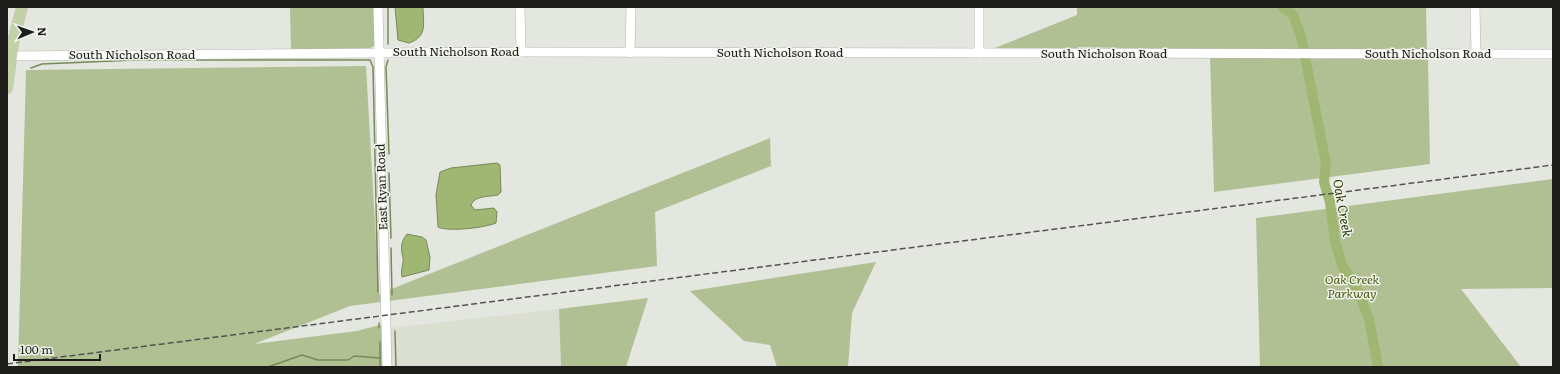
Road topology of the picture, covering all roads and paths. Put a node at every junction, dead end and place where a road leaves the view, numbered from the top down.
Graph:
1 (14, 7) edge
2 (22, 7) edge
3 (378, 7) edge
4 (520, 7) edge
5 (631, 7) edge
6 (979, 7) edge
7 (1475, 7) edge
8 (7, 36) edge
9 (521, 52) junction
10 (379, 53) junction
11 (630, 53) junction
12 (979, 53) junction
13 (8, 54) edge
14 (1476, 54) junction
15 (1553, 54) edge
16 (7, 88) edge
17 (387, 367) edge

1 - 8 main road
2 - 13 main road
3 - 10 street, East Ryan Road
4 - 9 street
5 - 11 street
6 - 12 street
7 - 14 street
9 - 10 street, South Nicholson Road
9 - 11 street, South Nicholson Road
10 - 13 street, South Nicholson Road
10 - 17 street, East Ryan Road
11 - 12 street, South Nicholson Road
12 - 14 street, South Nicholson Road
13 - 16 main road
14 - 15 street, South Nicholson Road

